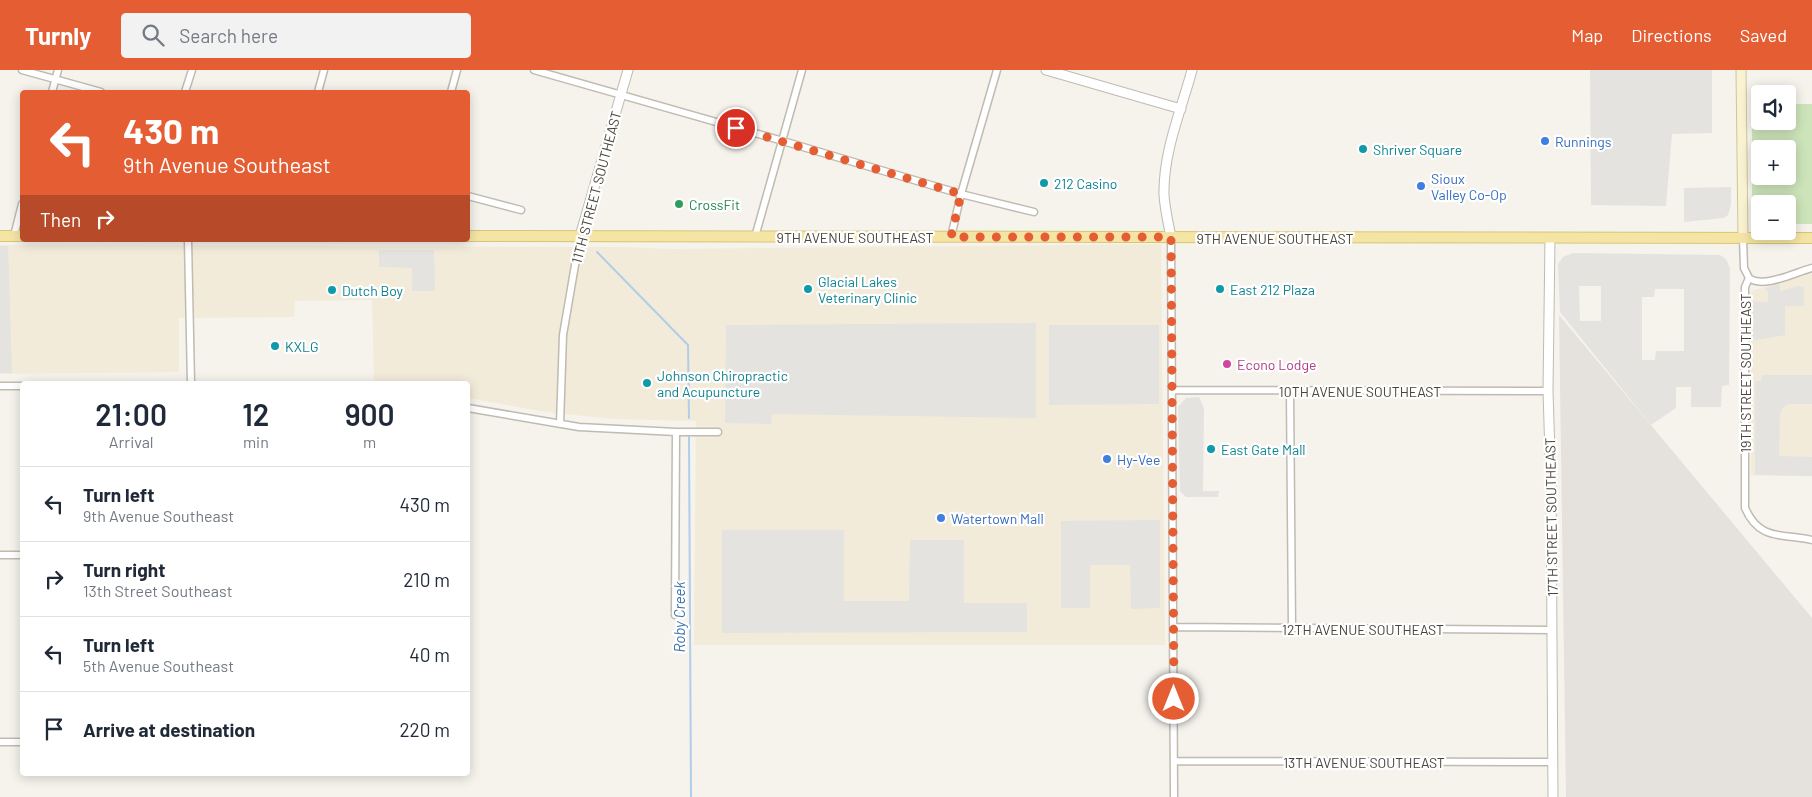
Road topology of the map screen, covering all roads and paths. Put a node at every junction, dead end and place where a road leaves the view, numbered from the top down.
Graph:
1 (22, 70) edge
2 (58, 70) edge
3 (192, 70) edge
4 (324, 70) edge
5 (457, 70) edge
6 (534, 70) edge
7 (628, 70) edge
8 (802, 70) edge
9 (997, 70) edge
10 (1046, 70) edge
11 (1192, 70) edge
12 (1741, 70) edge
13 (55, 79) junction
14 (52, 90) edge
15 (95, 90) edge
16 (186, 90) edge
17 (319, 90) edge
18 (452, 90) edge
19 (621, 95) junction
20 (1181, 109) junction
21 (783, 141) junction
22 (961, 194) junction
23 (470, 197) edge
24 (521, 210) dead end
25 (1034, 212) dead end
26 (20, 220) edge
27 (0, 236) edge
28 (18, 236) edge
29 (470, 236) edge
30 (580, 236) junction
31 (755, 237) junction
32 (951, 237) junction
33 (1171, 237) junction
34 (1550, 238) junction
35 (1743, 238) junction
36 (1812, 238) edge
37 (188, 242) edge
38 (1812, 268) edge
39 (1749, 278) junction
40 (191, 381) edge
41 (0, 386) edge
42 (20, 386) edge
43 (1172, 390) junction
44 (1290, 391) junction
45 (1548, 391) junction
46 (470, 408) edge
47 (560, 424) junction
48 (676, 432) junction
49 (718, 432) dead end
50 (1812, 540) edge
51 (0, 555) edge
52 (20, 555) edge
53 (675, 616) dead end
54 (1174, 627) junction
55 (1292, 628) junction
56 (1552, 630) junction
57 (0, 742) edge
58 (20, 742) edge
59 (1175, 761) junction
60 (1552, 762) junction
61 (1174, 797) edge
62 (1553, 797) edge

1 - 13 street
2 - 13 street
3 - 16 street
4 - 17 street
5 - 18 street
6 - 19 street
7 - 19 street, 11TH STREET SOUTHEAST
8 - 21 street
9 - 22 street
10 - 20 street
11 - 20 street
12 - 35 main road, 19TH STREET SOUTHEAST
13 - 14 street
13 - 15 street
19 - 21 street
19 - 30 street, 11TH STREET SOUTHEAST
20 - 33 street
21 - 22 street
21 - 31 street
22 - 25 street
22 - 32 street
23 - 24 street
26 - 28 street
27 - 28 main road
29 - 30 main road, 9TH AVENUE SOUTHEAST
30 - 31 main road, 9TH AVENUE SOUTHEAST
30 - 47 street, 11TH STREET SOUTHEAST
31 - 32 main road, 9TH AVENUE SOUTHEAST
32 - 33 main road, 9TH AVENUE SOUTHEAST
33 - 34 main road, 9TH AVENUE SOUTHEAST
33 - 43 street
34 - 35 main road, 9TH AVENUE SOUTHEAST
34 - 45 street, 17TH STREET SOUTHEAST
35 - 36 main road, 9TH AVENUE SOUTHEAST
35 - 39 street, 19TH STREET SOUTHEAST
37 - 40 street
38 - 39 street
39 - 50 street, 19TH STREET SOUTHEAST
41 - 42 street
43 - 44 street, 10TH AVENUE SOUTHEAST
43 - 54 street
44 - 45 street, 10TH AVENUE SOUTHEAST
44 - 55 street
45 - 56 street, 17TH STREET SOUTHEAST
46 - 47 street
47 - 48 street
48 - 49 street
48 - 53 street
51 - 52 street
54 - 55 street, 12TH AVENUE SOUTHEAST
54 - 59 street
55 - 56 street, 12TH AVENUE SOUTHEAST
56 - 60 street, 17TH STREET SOUTHEAST
57 - 58 street
59 - 60 street, 13TH AVENUE SOUTHEAST
59 - 61 street
60 - 62 street, 17TH STREET SOUTHEAST

